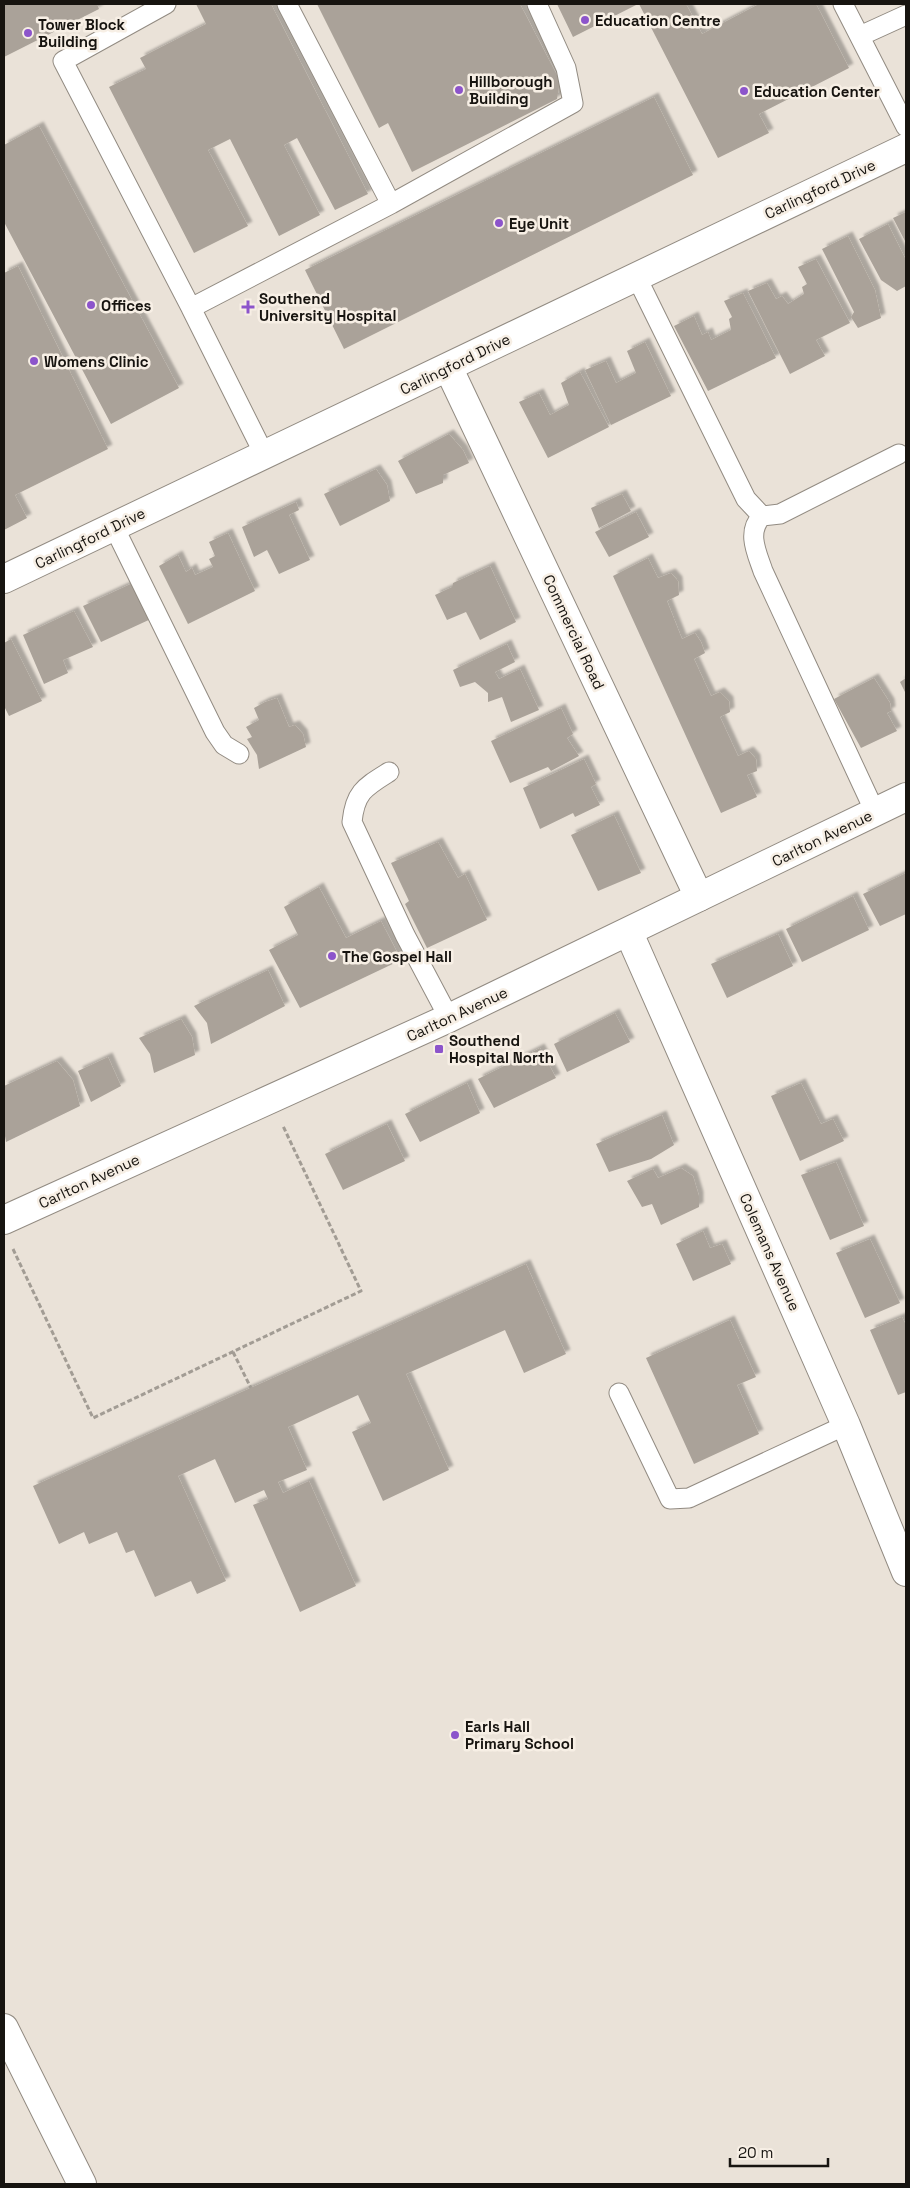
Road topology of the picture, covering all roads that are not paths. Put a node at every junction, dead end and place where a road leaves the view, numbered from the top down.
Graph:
1 (166, 4) edge
2 (286, 4) edge
3 (537, 4) edge
4 (843, 4) edge
5 (906, 15) edge
6 (860, 36) junction
7 (906, 127) edge
8 (906, 148) edge
9 (391, 204) junction
10 (636, 276) junction
11 (191, 308) junction
12 (448, 367) junction
13 (264, 454) junction
14 (899, 454) dead end
15 (762, 516) junction
16 (114, 527) junction
17 (4, 580) edge
18 (239, 754) dead end
19 (389, 772) dead end
20 (906, 797) edge
21 (875, 812) junction
22 (699, 897) junction
23 (629, 933) junction
24 (449, 1018) junction
25 (7, 1232) edge
26 (619, 1393) dead end
27 (846, 1425) junction
28 (903, 1557) edge
29 (4, 2028) edge
30 (82, 2184) edge

1 - 11 lane
2 - 9 lane
3 - 9 lane
4 - 6 lane
5 - 6 lane
6 - 7 lane
8 - 10 street, Carlingford Drive
9 - 11 lane
10 - 12 street, Carlingford Drive
10 - 15 lane
11 - 13 lane
12 - 13 street, Carlingford Drive
12 - 22 street, Commercial Road
13 - 16 street, Carlingford Drive
14 - 15 lane
15 - 21 lane
16 - 17 street, Carlingford Drive
16 - 18 lane
19 - 24 lane
20 - 21 street, Carlton Avenue
21 - 22 street, Carlton Avenue
22 - 23 street, Carlton Avenue
23 - 24 street, Carlton Avenue
23 - 27 street, Colemans Avenue
24 - 25 street, Carlton Avenue
26 - 27 lane
27 - 28 street, Colemans Avenue
29 - 30 street

